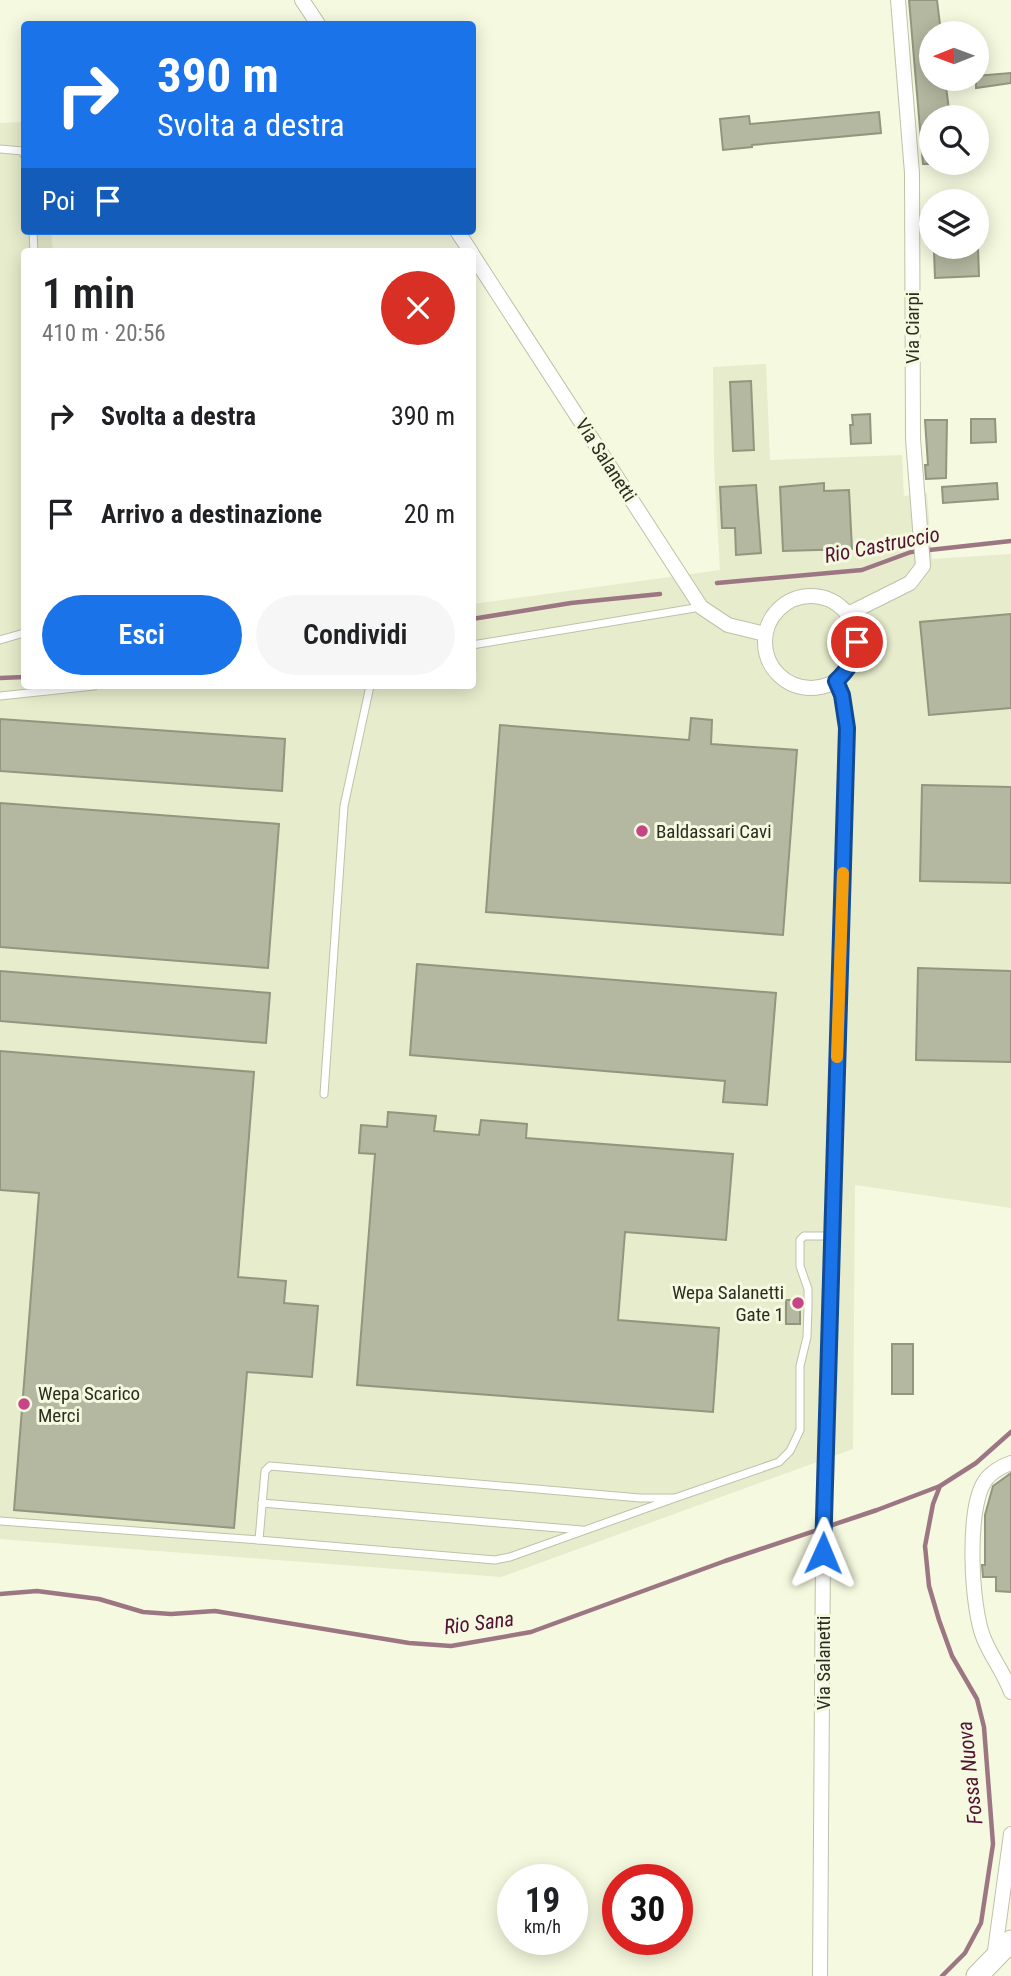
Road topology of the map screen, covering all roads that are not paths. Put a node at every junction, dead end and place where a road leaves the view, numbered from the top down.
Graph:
1 (302, 0) edge
2 (898, 0) edge
3 (316, 21) edge
4 (0, 149) edge
5 (21, 152) edge
6 (476, 259) edge
7 (701, 607) junction
8 (848, 614) junction
9 (21, 634) edge
10 (765, 634) junction
11 (0, 640) edge
12 (476, 644) edge
13 (836, 681) junction
14 (66, 689) edge
15 (369, 689) edge
16 (0, 696) edge
17 (324, 1094) dead end
18 (832, 1236) junction
19 (1011, 1463) edge
20 (675, 1498) junction
21 (262, 1503) junction
22 (0, 1521) edge
23 (587, 1530) junction
24 (259, 1540) junction
25 (1010, 1684) edge
26 (1011, 1834) edge
27 (1011, 1941) edge
28 (994, 1958) junction
29 (979, 1975) edge
30 (820, 1976) edge

1 - 3 street
2 - 8 street, Via Ciarpi
4 - 5 lane
6 - 7 street, Via Salanetti
7 - 10 street, Via Salanetti
7 - 12 lane
8 - 10 street
8 - 13 street
9 - 11 lane
10 - 13 street
13 - 18 street, Via Salanetti
14 - 16 lane
15 - 17 lane
18 - 20 lane
18 - 30 street, Via Salanetti
19 - 25 street
20 - 21 lane
20 - 23 lane
21 - 23 lane
21 - 24 lane
22 - 24 lane
23 - 24 lane
26 - 28 street
27 - 28 main road
28 - 29 main road

